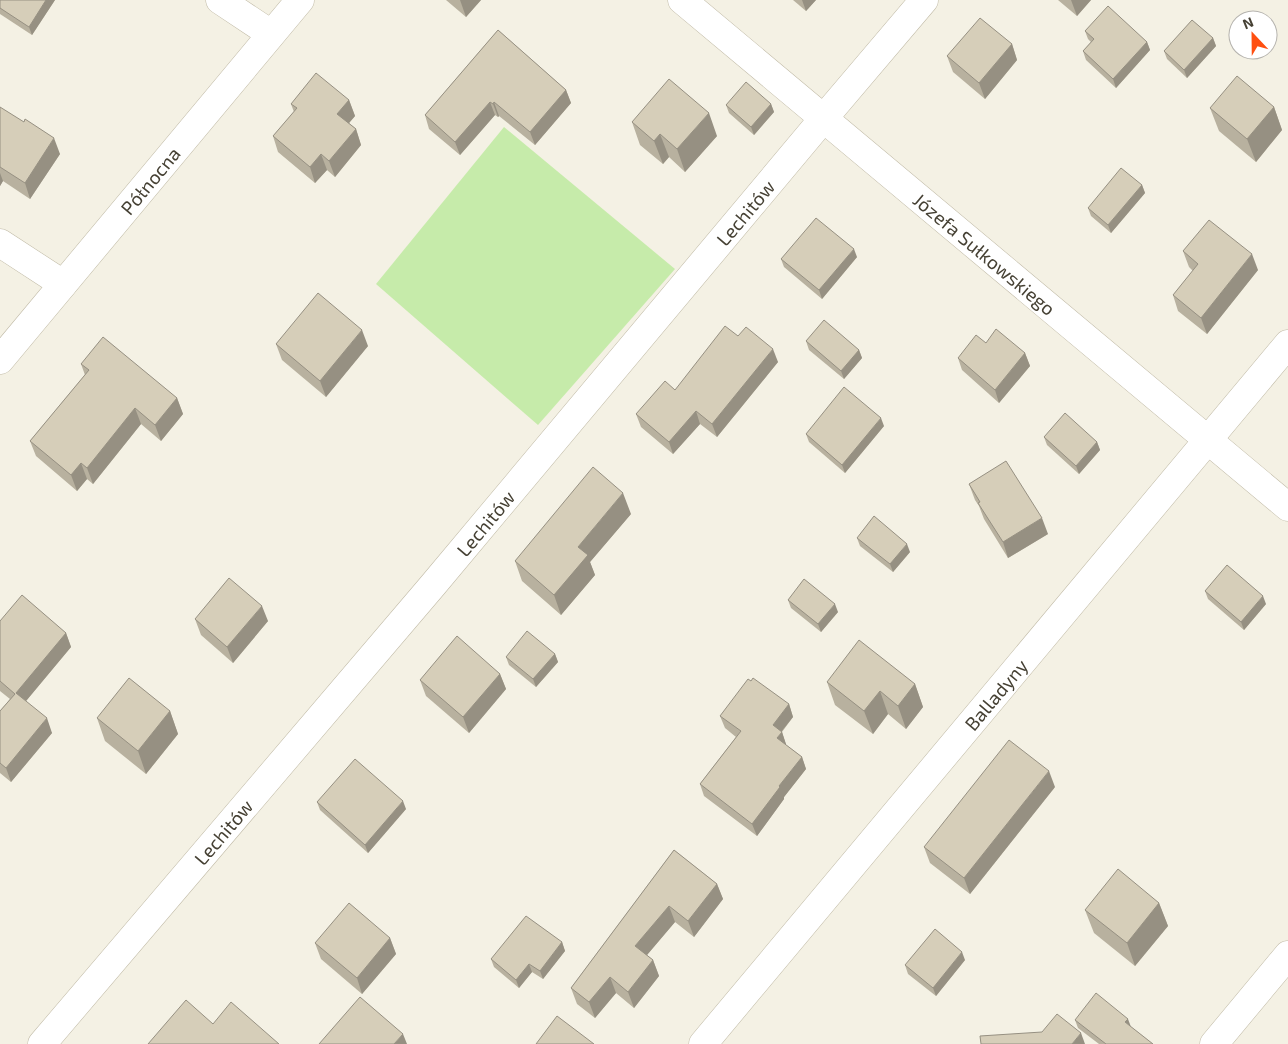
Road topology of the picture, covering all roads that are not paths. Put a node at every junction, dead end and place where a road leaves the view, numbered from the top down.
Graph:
1 (220, 0) edge
2 (300, 0) edge
3 (682, 0) edge
4 (924, 0) edge
5 (271, 34) junction
6 (823, 119) junction
7 (0, 243) edge
8 (63, 284) junction
9 (1288, 344) edge
10 (0, 360) edge
11 (1208, 439) junction
12 (1288, 507) edge
13 (1288, 955) edge
14 (42, 1044) edge
15 (702, 1044) edge
16 (1214, 1044) edge

1 - 5 street
2 - 5 street, Północna
3 - 6 street, Józefa Sułkowskiego
4 - 6 street, Lechitów
5 - 8 street, Północna
6 - 11 street, Józefa Sułkowskiego
6 - 14 street, Lechitów
7 - 8 street
8 - 10 street, Północna
9 - 11 street, Balladyny
11 - 12 street, Józefa Sułkowskiego
11 - 15 street, Balladyny
13 - 16 street

